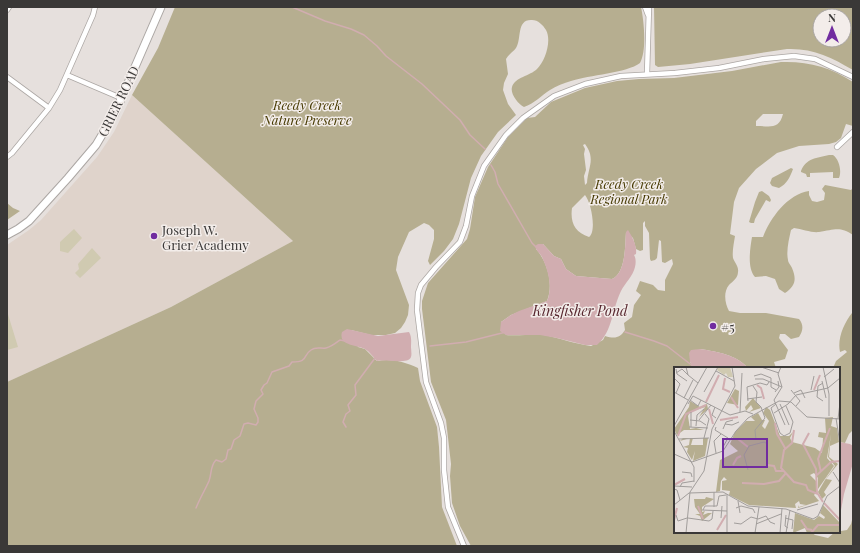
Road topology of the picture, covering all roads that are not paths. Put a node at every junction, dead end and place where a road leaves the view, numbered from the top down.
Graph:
1 (9, 7) edge
2 (94, 7) edge
3 (161, 7) edge
4 (645, 7) edge
5 (649, 7) edge
6 (7, 10) edge
7 (649, 17) junction
8 (648, 74) junction
9 (67, 75) junction
10 (853, 76) edge
11 (7, 77) edge
12 (121, 98) junction
13 (48, 108) junction
14 (853, 132) edge
15 (838, 147) dead end
16 (7, 157) edge
17 (7, 235) edge
18 (464, 546) edge

1 - 6 street
2 - 9 street
3 - 12 street, GRIER ROAD
4 - 7 street
5 - 7 street
7 - 8 street
8 - 10 street
8 - 18 street
9 - 12 street
9 - 13 street
11 - 13 street
12 - 17 street, GRIER ROAD
13 - 16 street
14 - 15 street

